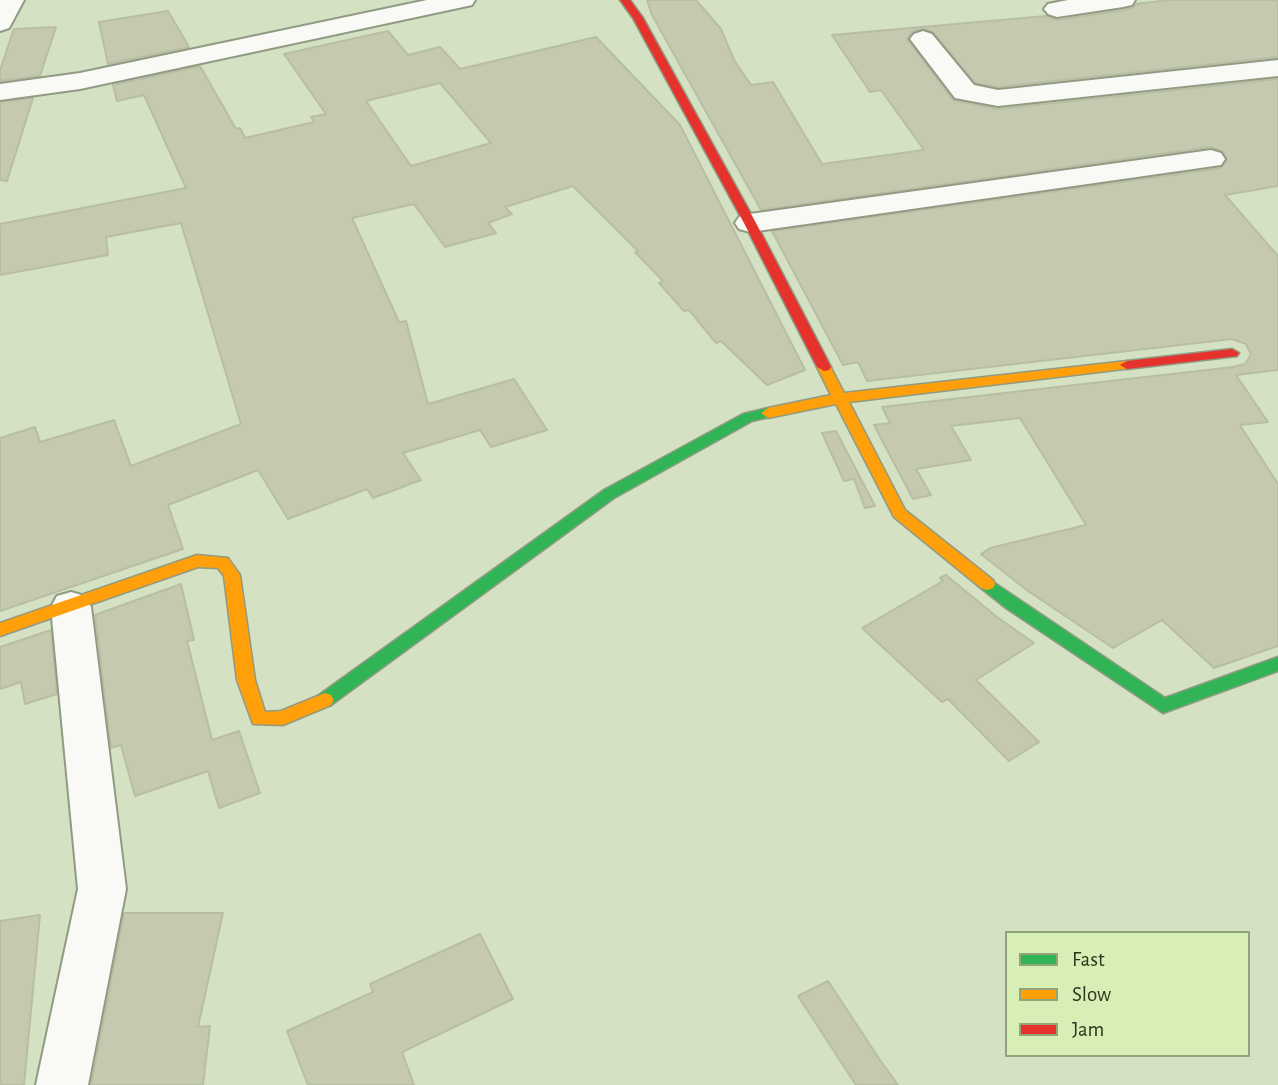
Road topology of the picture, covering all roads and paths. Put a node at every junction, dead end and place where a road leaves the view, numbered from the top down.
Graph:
1 (12, 0) edge
2 (463, 0) edge
3 (625, 0) edge
4 (1123, 0) edge
5 (1057, 9) dead end
6 (0, 23) edge
7 (923, 39) dead end
8 (1278, 68) edge
9 (0, 92) edge
10 (1210, 159) dead end
11 (750, 223) junction
12 (1232, 354) dead end
13 (840, 398) junction
14 (71, 607) junction
15 (0, 631) edge
16 (1278, 664) edge
17 (62, 1085) edge

1 - 6 street
2 - 9 street
3 - 11 street
4 - 5 street
7 - 8 street
10 - 11 street
11 - 13 street
12 - 13 street
13 - 14 street
13 - 16 street
14 - 15 street
14 - 17 street

